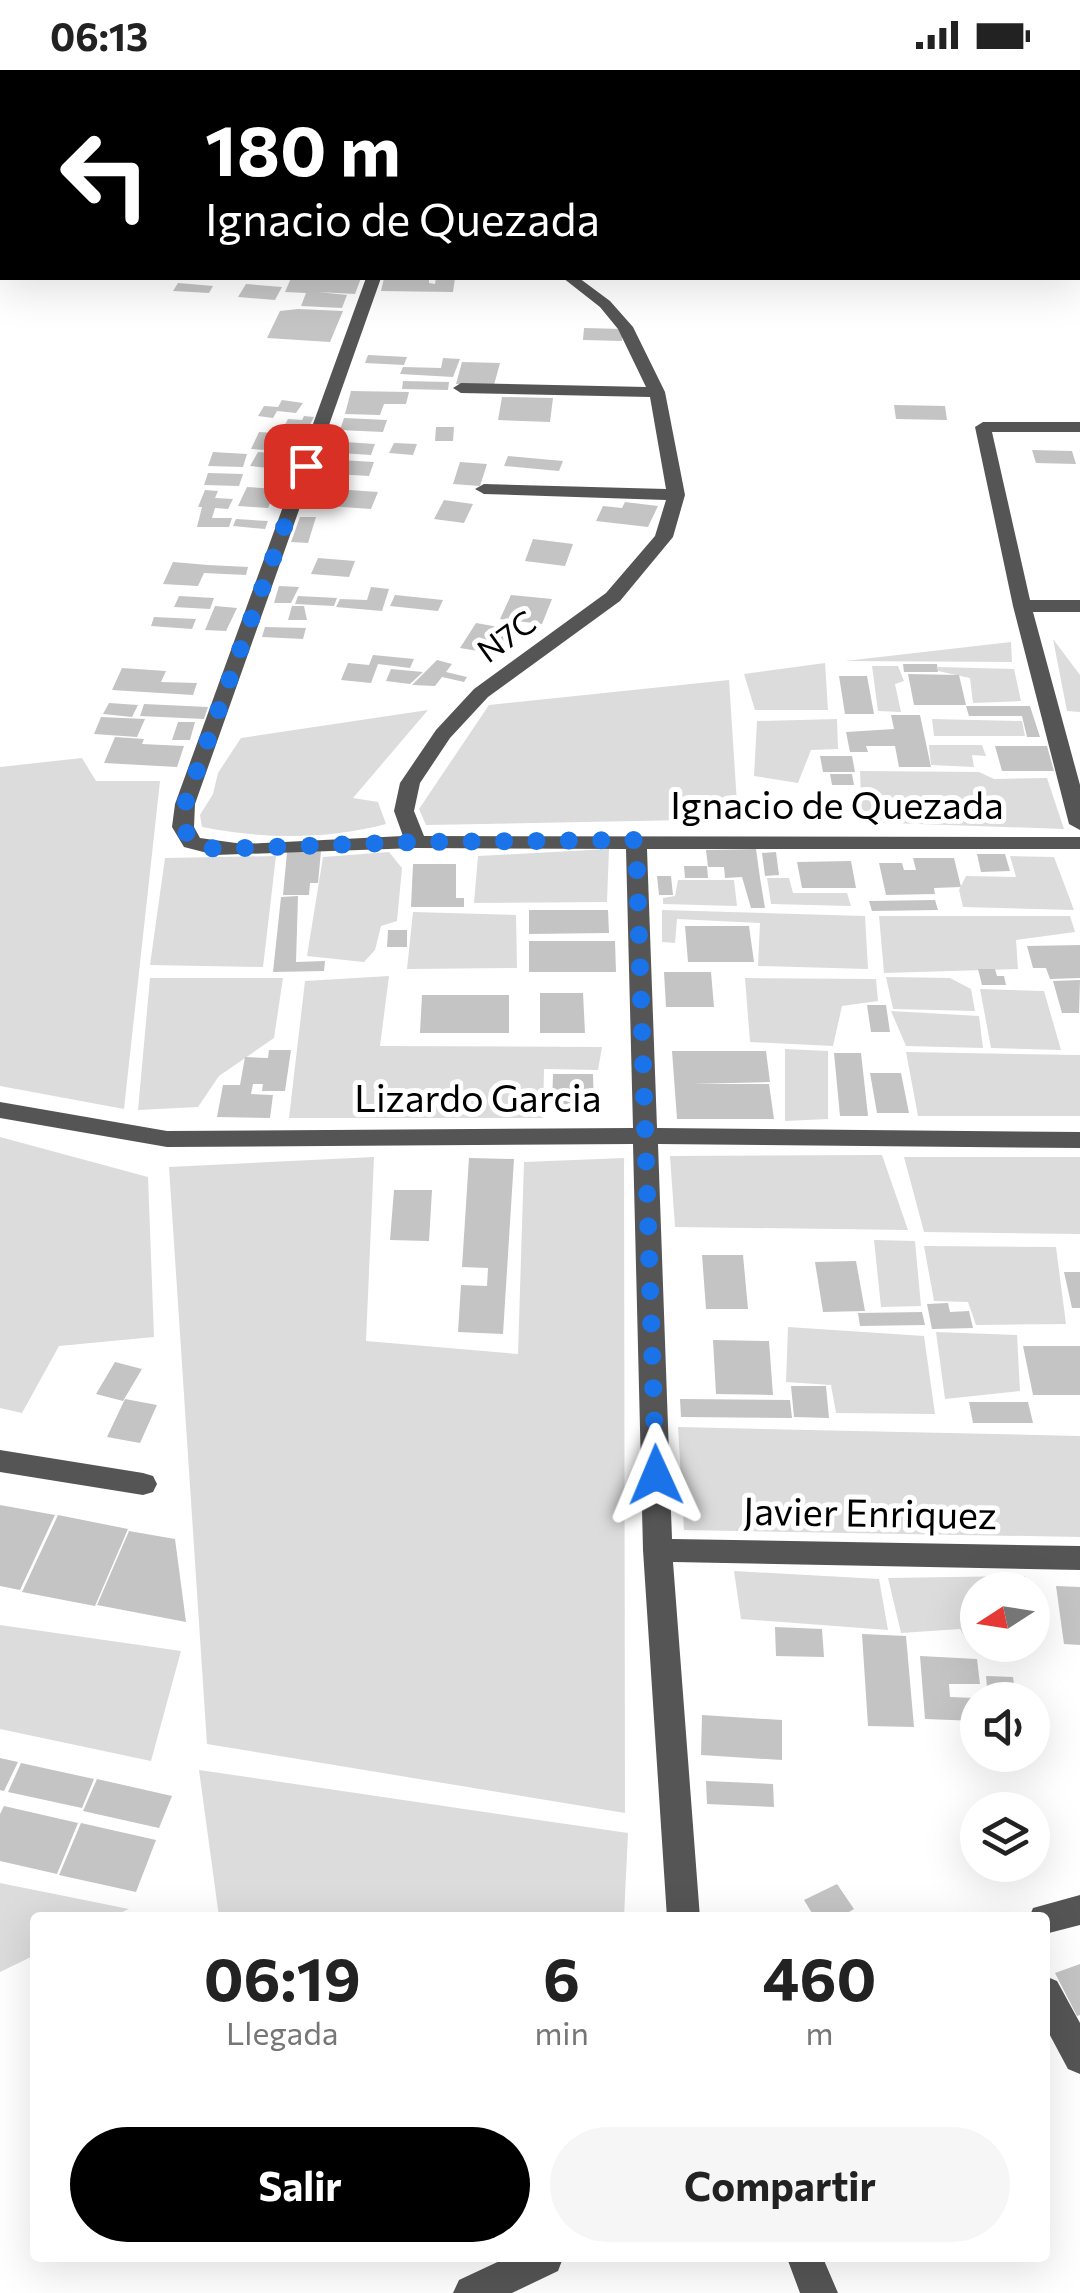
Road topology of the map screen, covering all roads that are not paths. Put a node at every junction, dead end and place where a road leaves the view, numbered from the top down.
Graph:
1 (371, 280) edge
2 (573, 280) edge
3 (461, 388) dead end
4 (657, 392) junction
5 (1080, 426) edge
6 (484, 489) dead end
7 (676, 495) junction
8 (1022, 606) junction
9 (1080, 606) edge
10 (1080, 824) edge
11 (636, 840) junction
12 (416, 842) junction
13 (1080, 843) edge
14 (0, 1110) edge
15 (648, 1136) junction
16 (1080, 1140) edge
17 (0, 1461) edge
18 (143, 1484) dead end
19 (658, 1550) junction
20 (1080, 1558) edge
21 (1080, 1910) edge
22 (684, 1912) edge
23 (1050, 1918) edge
24 (1050, 2001) edge
25 (1080, 2057) edge
26 (537, 2262) edge
27 (807, 2262) edge
28 (472, 2293) edge
29 (819, 2293) edge

1 - 12 street, Ignacio de Quezada
2 - 4 street, N7C
3 - 4 street
4 - 7 street, N7C
5 - 8 street
6 - 7 street
7 - 12 street, N7C
8 - 9 street
8 - 10 street
11 - 12 street, Ignacio de Quezada
11 - 13 street, Ignacio de Quezada
11 - 15 street
14 - 15 street, Lizardo Garcia
15 - 16 street, Lizardo Garcia
15 - 19 street
17 - 18 street
19 - 20 street, Javier Enriquez
19 - 22 street
21 - 23 street
24 - 25 street
26 - 28 street
27 - 29 street

